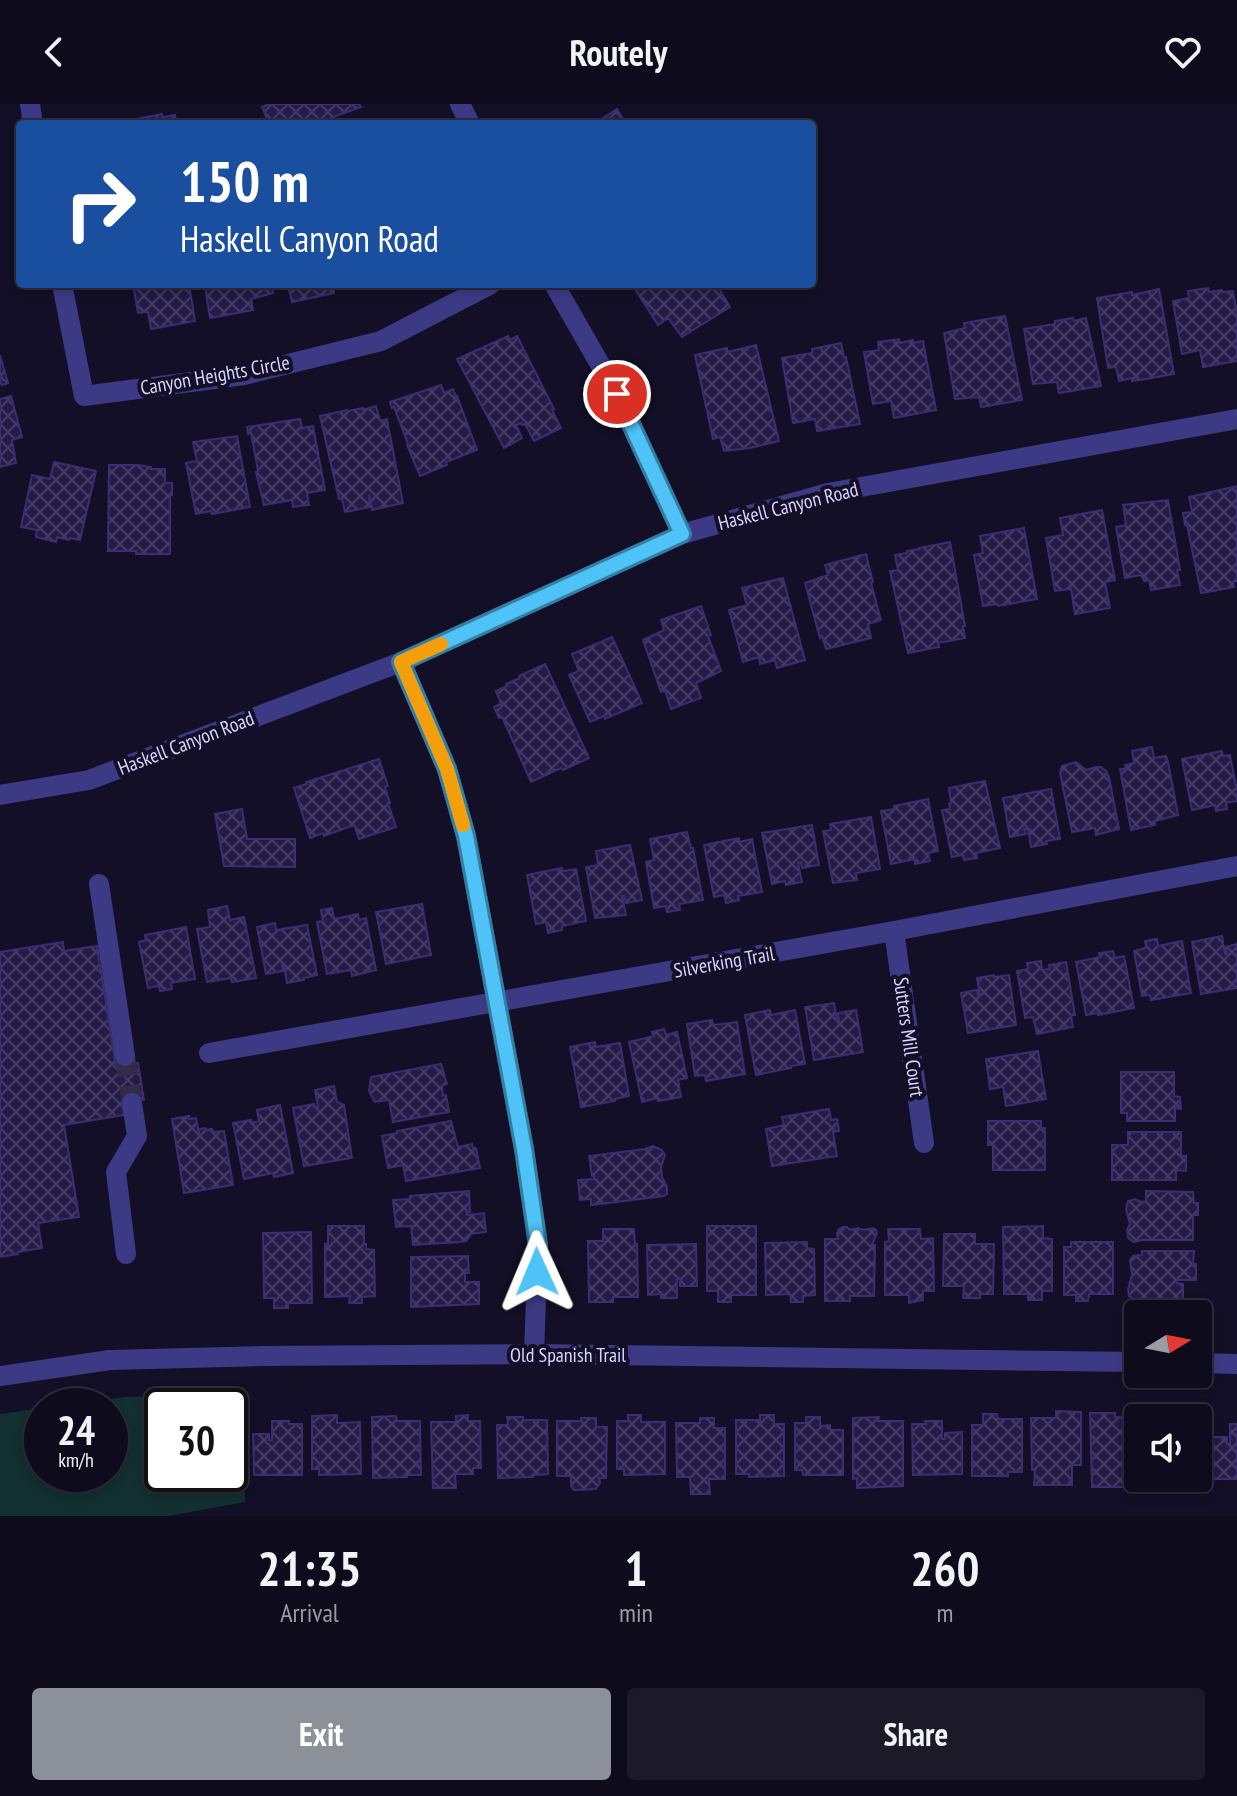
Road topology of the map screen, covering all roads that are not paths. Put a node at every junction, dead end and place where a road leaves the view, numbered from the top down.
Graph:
1 (63, 288) edge
2 (483, 288) edge
3 (556, 288) edge
4 (1237, 419) edge
5 (682, 534) junction
6 (401, 662) junction
7 (0, 795) edge
8 (1237, 866) edge
9 (99, 884) dead end
10 (894, 931) junction
11 (497, 1002) junction
12 (209, 1053) dead end
13 (125, 1056) tunnel mouth
14 (132, 1103) tunnel mouth
15 (924, 1143) dead end
16 (126, 1254) dead end
17 (534, 1354) junction
18 (1124, 1362) edge
19 (1212, 1363) edge
20 (1237, 1364) edge
21 (0, 1376) edge

1 - 2 street, Canyon Heights Circle
3 - 5 street
4 - 5 street, Haskell Canyon Road
5 - 6 street, Haskell Canyon Road
6 - 7 street, Haskell Canyon Road
6 - 11 street
8 - 10 street, Silverking Trail
9 - 13 street
10 - 11 street, Silverking Trail
10 - 15 street, Sutters Mill Court
11 - 12 street, Silverking Trail
11 - 17 street
14 - 16 street
17 - 18 street, Old Spanish Trail
17 - 21 street, Old Spanish Trail
19 - 20 street

